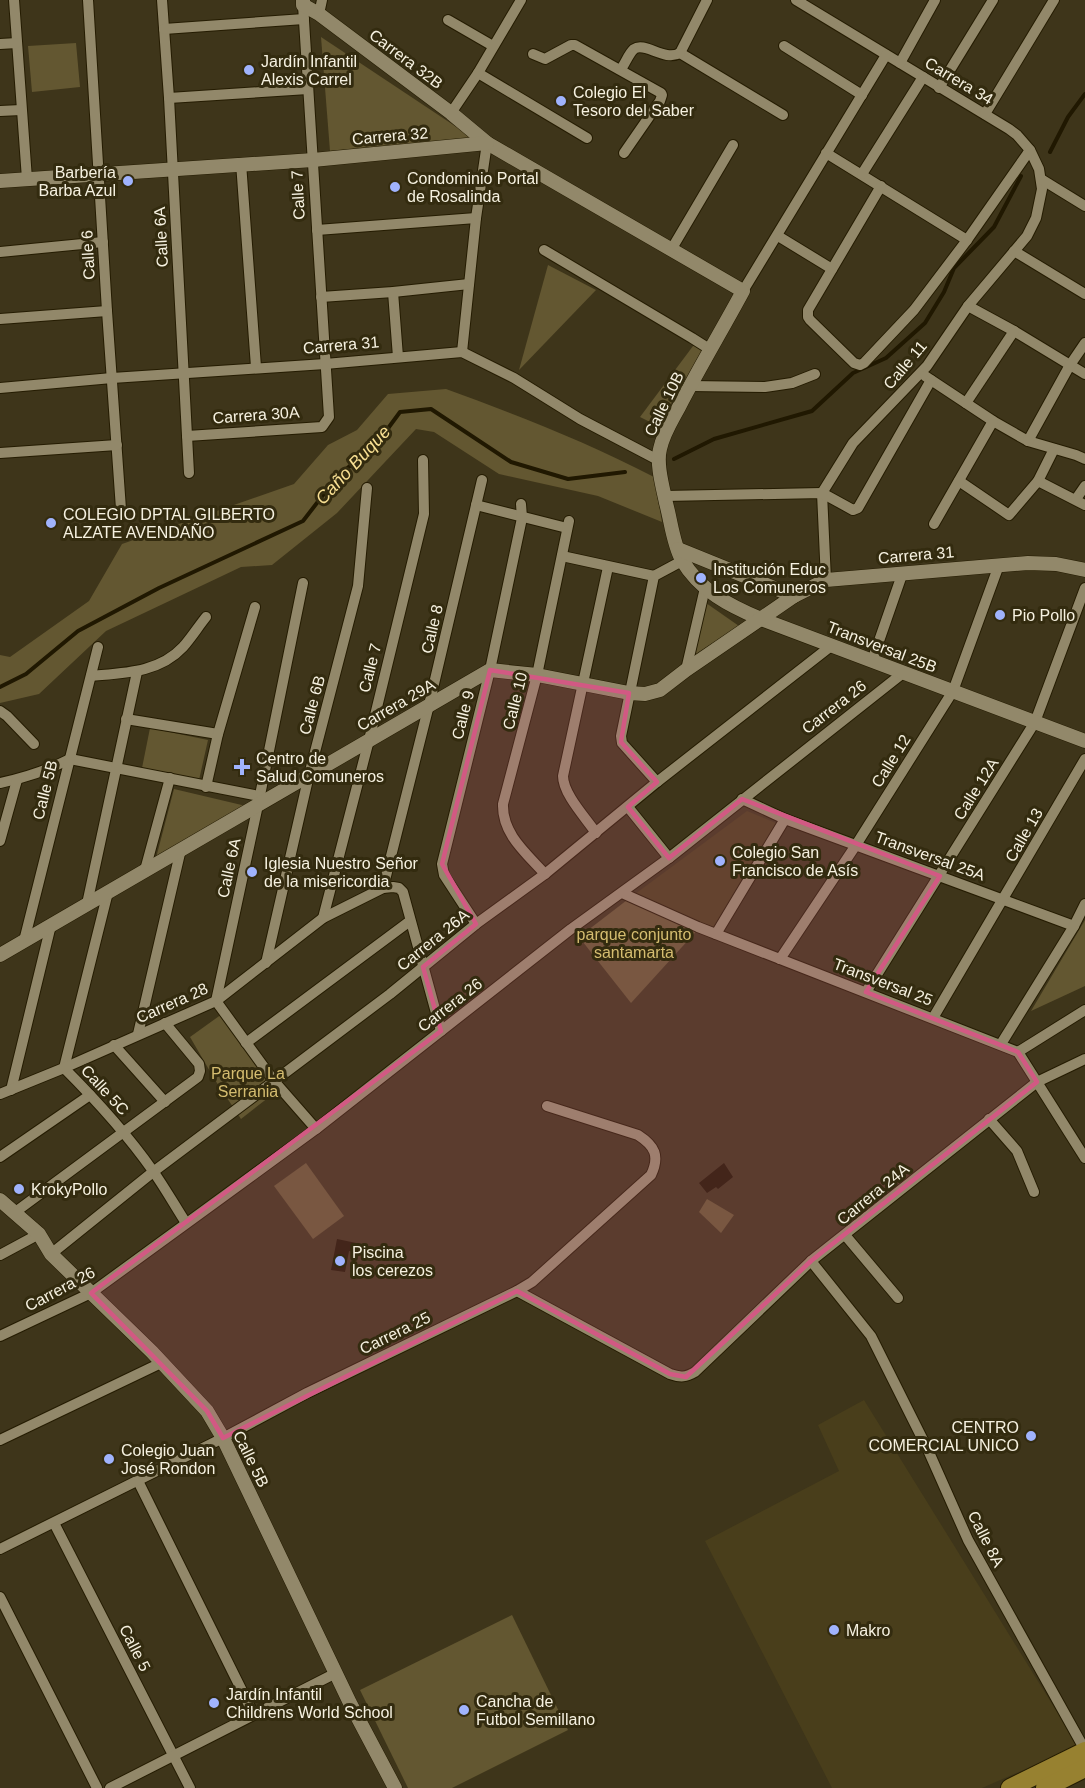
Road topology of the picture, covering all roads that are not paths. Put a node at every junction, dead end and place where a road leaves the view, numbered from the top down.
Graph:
1 (14, 0) edge
2 (88, 0) edge
3 (162, 0) edge
4 (322, 0) edge
5 (521, 0) edge
6 (707, 0) edge
7 (796, 0) edge
8 (935, 0) edge
9 (993, 0) edge
10 (1054, 0) edge
11 (303, 8) edge
12 (319, 14) junction
13 (448, 20) dead end
14 (164, 29) junction
15 (17, 43) junction
16 (0, 44) edge
17 (493, 46) junction
18 (784, 46) dead end
19 (680, 53) junction
20 (532, 54) dead end
21 (886, 55) junction
22 (900, 63) junction
23 (621, 69) junction
24 (478, 73) junction
25 (922, 77) junction
26 (939, 88) junction
27 (308, 89) junction
28 (862, 95) junction
29 (169, 98) junction
30 (21, 110) junction
31 (0, 111) edge
32 (451, 113) junction
33 (985, 114) junction
34 (783, 115) dead end
35 (587, 138) dead end
36 (486, 143) junction
37 (733, 145) dead end
38 (1030, 150) junction
39 (624, 153) dead end
40 (826, 153) junction
41 (313, 160) junction
42 (241, 164) junction
43 (173, 168) junction
44 (862, 174) junction
45 (99, 175) junction
46 (27, 179) junction
47 (1041, 179) junction
48 (0, 181) edge
49 (881, 186) junction
50 (1085, 206) edge
51 (476, 218) junction
52 (317, 230) junction
53 (778, 236) junction
54 (967, 240) junction
55 (103, 243) junction
56 (544, 250) dead end
57 (672, 250) junction
58 (1014, 251) junction
59 (0, 252) edge
60 (832, 269) junction
61 (469, 284) junction
62 (743, 291) junction
63 (393, 292) junction
64 (1085, 294) edge
65 (321, 297) junction
66 (968, 306) junction
67 (107, 311) junction
68 (0, 319) edge
69 (1014, 331) junction
70 (1085, 343) edge
71 (711, 350) junction
72 (462, 352) junction
73 (398, 357) junction
74 (325, 363) junction
75 (1070, 365) junction
76 (256, 367) junction
77 (920, 372) junction
78 (184, 373) junction
79 (1085, 374) edge
80 (815, 375) dead end
81 (112, 378) junction
82 (931, 380) junction
83 (690, 386) junction
84 (0, 388) edge
85 (966, 403) junction
86 (993, 421) junction
87 (326, 424) joint
88 (187, 436) junction
89 (1028, 441) junction
90 (117, 445) junction
91 (1054, 449) junction
92 (0, 453) edge
93 (1085, 459) edge
94 (423, 460) dead end
95 (658, 460) junction
96 (189, 473) dead end
97 (482, 480) dead end
98 (959, 481) junction
99 (1038, 481) junction
100 (1085, 486) edge
101 (367, 488) dead end
102 (822, 493) junction
103 (665, 496) junction
104 (1081, 502) edge
105 (521, 504) dead end
106 (476, 505) junction
107 (121, 509) dead end
108 (522, 518) junction
109 (934, 524) dead end
110 (680, 555) junction
111 (562, 556) junction
112 (999, 565) junction
113 (608, 567) junction
114 (1085, 570) edge
115 (903, 572) junction
116 (654, 576) junction
117 (826, 580) junction
118 (303, 583) dead end
119 (705, 588) junction
120 (1085, 588) edge
121 (794, 596) junction
122 (255, 607) dead end
123 (206, 617) dead end
124 (761, 619) junction
125 (831, 645) junction
126 (98, 647) dead end
127 (872, 661) junction
128 (490, 670) junction
129 (686, 670) junction
130 (137, 672) junction
131 (903, 672) junction
132 (537, 675) junction
133 (91, 676) junction
134 (583, 684) junction
135 (953, 691) junction
136 (629, 693) junction
137 (429, 705) junction
138 (0, 711) edge
139 (126, 719) junction
140 (1035, 722) junction
141 (218, 734) junction
142 (369, 740) junction
143 (1085, 741) edge
144 (34, 744) dead end
145 (70, 759) junction
146 (1085, 759) edge
147 (117, 767) junction
148 (309, 775) junction
149 (170, 778) junction
150 (17, 780) junction
151 (657, 782) junction
152 (0, 783) edge
153 (206, 787) junction
154 (742, 799) junction
155 (258, 800) junction
156 (628, 807) junction
157 (785, 819) junction
158 (596, 833) junction
159 (0, 841) edge
160 (856, 845) junction
161 (182, 849) junction
162 (669, 858) junction
163 (145, 870) junction
164 (545, 874) junction
165 (940, 876) junction
166 (383, 888) junction
167 (108, 892) junction
168 (622, 893) junction
169 (1004, 900) junction
170 (87, 904) junction
171 (1085, 904) edge
172 (323, 918) junction
173 (410, 921) junction
174 (476, 924) junction
175 (51, 925) junction
176 (1074, 926) junction
177 (716, 934) junction
178 (24, 941) junction
179 (0, 955) edge
180 (780, 959) junction
181 (266, 963) junction
182 (423, 967) junction
183 (866, 992) junction
184 (216, 1002) junction
185 (1085, 1010) edge
186 (933, 1018) junction
187 (165, 1023) junction
188 (441, 1031) junction
189 (138, 1034) junction
190 (246, 1043) junction
191 (1002, 1044) junction
192 (114, 1045) junction
193 (1018, 1052) junction
194 (1085, 1059) edge
195 (64, 1068) junction
196 (274, 1081) junction
197 (1037, 1082) junction
198 (5, 1092) edge
199 (90, 1095) junction
200 (165, 1102) junction
201 (547, 1106) dead end
202 (989, 1119) junction
203 (316, 1129) junction
204 (123, 1132) junction
205 (0, 1157) edge
206 (1085, 1158) edge
207 (153, 1172) junction
208 (1034, 1192) dead end
209 (0, 1200) edge
210 (14, 1213) junction
211 (186, 1223) junction
212 (39, 1234) junction
213 (845, 1235) junction
214 (51, 1254) junction
215 (0, 1255) edge
216 (811, 1262) junction
217 (517, 1291) junction
218 (91, 1293) junction
219 (898, 1298) dead end
220 (0, 1336) edge
221 (161, 1362) junction
222 (223, 1438) junction
223 (0, 1440) edge
224 (138, 1481) junction
225 (54, 1523) junction
226 (0, 1549) edge
227 (0, 1597) edge
228 (336, 1673) junction
229 (254, 1715) junction
230 (1085, 1750) edge
231 (174, 1756) junction
232 (1085, 1768) edge
233 (97, 1788) edge
234 (110, 1788) edge
235 (190, 1788) edge
236 (395, 1788) edge
237 (1010, 1788) edge
238 (1045, 1788) edge

1 - 15 street
2 - 45 street, Calle 6
3 - 14 street, Calle 6A
4 - 12 street
5 - 17 street
6 - 19 street
7 - 21 street, Carrera 34
8 - 22 street
9 - 26 street
10 - 33 street
11 - 12 street, Carrera 32B
11 - 14 street
11 - 27 street, Calle 7
12 - 32 street, Carrera 32B
13 - 17 street
14 - 29 street, Calle 6A
15 - 16 street
15 - 30 street
17 - 24 street
18 - 28 street
19 - 23 street
19 - 34 street
20 - 23 street
21 - 22 street, Carrera 34
21 - 28 street, Calle 10B
22 - 25 street, Carrera 34
23 - 39 street
24 - 32 street
24 - 35 street
25 - 26 street, Carrera 34
25 - 44 street
26 - 33 street, Carrera 34
27 - 29 street
27 - 41 street, Calle 7
28 - 40 street, Calle 10B
29 - 43 street, Calle 6A
30 - 31 street
30 - 46 street
32 - 36 street, Carrera 32B
33 - 38 street, Carrera 34
36 - 41 street, Carrera 32
36 - 51 street
36 - 57 street
37 - 57 street
38 - 47 street, Carrera 34
38 - 54 street
40 - 44 street
40 - 53 street, Calle 10B
41 - 42 street, Carrera 32
41 - 52 street, Calle 7
42 - 43 street, Carrera 32
42 - 76 street
43 - 45 street, Carrera 32
43 - 78 street, Calle 6A
44 - 49 street
45 - 46 street, Carrera 32
45 - 55 street, Calle 6
46 - 48 street, Carrera 32
47 - 50 street
47 - 58 street, Calle 11
49 - 54 street
49 - 60 street
51 - 52 street
51 - 61 street
52 - 65 street, Calle 7
53 - 60 street
53 - 62 street, Calle 10B
54 - 60 street
55 - 59 street
55 - 67 street, Calle 6
56 - 71 street
57 - 62 street
58 - 64 street
58 - 66 street, Calle 11
61 - 63 street
61 - 72 street
62 - 71 street, Calle 10B
63 - 65 street
63 - 73 street
65 - 74 street, Calle 7
66 - 69 street
66 - 77 street, Calle 11
67 - 68 street
67 - 81 street, Calle 6
69 - 75 street
69 - 85 street
70 - 75 street
71 - 83 street, Calle 10B
72 - 73 street, Carrera 31
72 - 95 street
73 - 74 street, Carrera 31
74 - 76 street, Carrera 31
74 - 87 street, Calle 7
75 - 79 street
75 - 89 street
76 - 78 street, Carrera 31
77 - 82 street
77 - 102 street, Calle 11
78 - 81 street, Carrera 31
78 - 88 street, Calle 6A
80 - 83 street
81 - 84 street, Carrera 31
81 - 90 street, Calle 6
82 - 85 street
82 - 102 street
83 - 95 street, Calle 10B
85 - 86 street
86 - 89 street
86 - 98 street
87 - 88 street, Carrera 30A
88 - 96 street, Calle 6A
89 - 91 street
90 - 92 street
90 - 107 street, Calle 6
91 - 93 street
91 - 99 street
94 - 142 street, Calle 7
95 - 103 street, Calle 10B
97 - 106 street, Calle 8
98 - 99 street
98 - 109 street
99 - 104 street
100 - 104 street
101 - 148 street, Calle 6B
102 - 103 street
102 - 117 street
103 - 110 street, Calle 10B
105 - 108 street, Calle 9
106 - 108 street
106 - 137 street, Calle 8
108 - 111 street, Calle 10
108 - 128 street, Calle 9
110 - 116 street
110 - 119 street, Transversal 25B
110 - 121 street
111 - 113 street
111 - 132 street, Calle 10
112 - 114 street, Carrera 31
112 - 115 street, Carrera 31
112 - 135 street, Calle 12
113 - 116 street
113 - 134 street
115 - 117 street, Carrera 31
115 - 127 street
116 - 136 street
117 - 121 street, Carrera 31
118 - 155 street, Calle 6A
119 - 124 street, Transversal 25B
119 - 129 street
120 - 140 street, Calle 12A
121 - 124 street, Carrera 31
122 - 141 street
123 - 130 street
124 - 125 street, Transversal 25B
124 - 129 street
125 - 127 street, Transversal 25B
125 - 151 street, Carrera 26A
126 - 133 street, Calle 5B
127 - 131 street, Transversal 25B
128 - 132 street
128 - 137 street, Carrera 29A
128 - 174 street, Calle 9
129 - 136 street
130 - 133 street
130 - 139 street
131 - 135 street, Transversal 25B
131 - 154 street, Carrera 26
132 - 134 street
132 - 164 street, Calle 10
133 - 145 street, Calle 5B
134 - 136 street
134 - 158 street
135 - 140 street, Transversal 25B
135 - 160 street, Calle 12
136 - 151 street
137 - 142 street, Carrera 29A
137 - 166 street, Calle 8
138 - 144 street
139 - 141 street
139 - 147 street
140 - 143 street, Transversal 25B
140 - 165 street, Calle 12A
141 - 153 street
142 - 148 street, Carrera 29A
142 - 172 street, Calle 7
145 - 147 street
145 - 150 street
145 - 178 street, Calle 5B
146 - 169 street, Calle 13
147 - 149 street
147 - 170 street
148 - 155 street, Carrera 29A
148 - 181 street, Calle 6B
149 - 153 street
149 - 163 street
150 - 152 street
150 - 159 street
151 - 156 street, Carrera 26A
153 - 155 street
154 - 157 street, Transversal 25A
154 - 162 street, Carrera 26
155 - 161 street, Carrera 29A
155 - 184 street, Calle 6A
156 - 158 street, Carrera 26A
156 - 162 street
157 - 160 street, Transversal 25A
157 - 177 street
158 - 164 street, Carrera 26A
160 - 165 street, Transversal 25A
160 - 180 street, Calle 12
161 - 163 street, Carrera 29A
161 - 189 street
162 - 168 street, Carrera 26
163 - 167 street, Carrera 29A
164 - 174 street, Carrera 26A
165 - 169 street, Transversal 25A
165 - 183 street, Calle 12A
166 - 172 street, Carrera 28
166 - 173 street
167 - 170 street, Carrera 29A
167 - 195 street, Calle 5C
168 - 177 street, Transversal 25
168 - 188 street, Carrera 26
169 - 176 street, Transversal 25A
169 - 186 street, Calle 13
170 - 175 street, Carrera 29A
171 - 176 street
172 - 181 street, Carrera 28
173 - 182 street
173 - 190 street
174 - 182 street, Carrera 26A
175 - 178 street, Carrera 29A
175 - 198 street
176 - 191 street
177 - 180 street, Transversal 25
178 - 179 street, Carrera 29A
180 - 183 street, Transversal 25
181 - 184 street, Carrera 28
182 - 188 street
182 - 196 street, Carrera 26A
183 - 186 street, Transversal 25
184 - 187 street, Carrera 28
184 - 190 street
185 - 193 street
186 - 191 street, Transversal 25
187 - 189 street, Carrera 28
187 - 200 street
188 - 203 street, Carrera 26
189 - 192 street, Carrera 28
190 - 196 street
191 - 193 street, Transversal 25
192 - 195 street, Carrera 28
192 - 200 street
193 - 197 street
194 - 197 street, Carrera 24A
195 - 198 street, Carrera 28
195 - 199 street, Calle 5C
196 - 203 street
196 - 207 street, Carrera 26A
197 - 202 street, Carrera 24A
197 - 206 street
199 - 204 street, Calle 5C
199 - 205 street
200 - 204 street
201 - 217 street, Carrera 25
202 - 208 street
202 - 213 street, Carrera 24A
203 - 211 street, Carrera 26
204 - 207 street, Calle 5C
204 - 210 street
207 - 211 street, Calle 5C
207 - 214 street, Carrera 26A
209 - 210 street, Calle 5B
210 - 212 street, Calle 5B
211 - 218 street, Carrera 26
212 - 214 street, Calle 5B
212 - 215 street
213 - 216 street, Carrera 24A
213 - 219 street
214 - 218 street, Calle 5B
216 - 217 street, Carrera 24A
216 - 230 street, Calle 8A
217 - 222 street, Carrera 25
218 - 220 street, Carrera 26
218 - 221 street, Calle 5B
221 - 222 street, Calle 5B
221 - 223 street
222 - 224 street, Carrera 25
222 - 228 street, Calle 5B
224 - 225 street, Carrera 25
224 - 229 street
225 - 226 street, Carrera 25
225 - 231 street, Calle 5
227 - 233 street
228 - 229 street
228 - 236 street, Calle 5B
229 - 231 street
230 - 237 main road
231 - 234 street
231 - 235 street, Calle 5
232 - 238 main road

